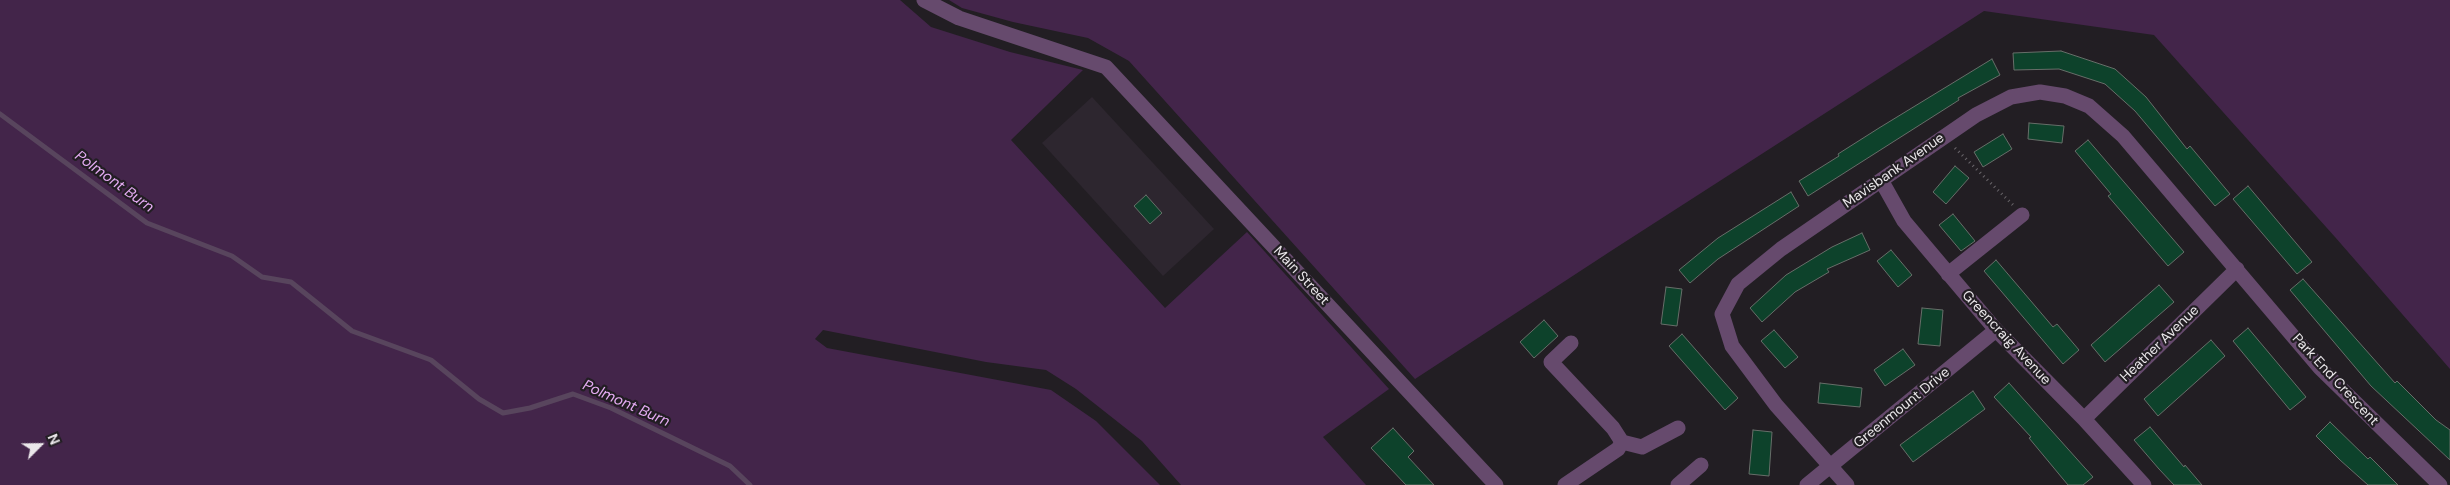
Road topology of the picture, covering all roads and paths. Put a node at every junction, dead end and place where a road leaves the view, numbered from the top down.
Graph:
1 (924, 0) edge
2 (1944, 136) junction
3 (1881, 180) junction
4 (2022, 215) joint
5 (2237, 269) junction
6 (1948, 274) junction
7 (1996, 330) junction
8 (1572, 344) dead end
9 (2084, 419) junction
10 (1678, 428) dead end
11 (1622, 442) junction
12 (1701, 465) dead end
13 (1830, 466) junction
14 (1496, 485) edge
15 (1565, 485) edge
16 (1678, 485) edge
17 (1807, 485) edge
18 (1847, 485) edge
19 (2144, 485) edge
20 (2440, 485) edge

1 - 14 street, Main Street
2 - 3 street, Mavisbank Avenue
2 - 4 path
2 - 5 street, Mavisbank Avenue
3 - 6 street, Greencraig Avenue
3 - 13 street, Mavisbank Avenue
4 - 6 street
5 - 9 street, Heather Avenue
5 - 20 street, Park End Crescent
6 - 7 street, Greencraig Avenue
7 - 9 street, Greencraig Avenue
7 - 13 street, Greenmount Drive
8 - 11 street
9 - 19 street, Greencraig Avenue
10 - 11 street
11 - 15 street
12 - 16 street
13 - 17 street, Greenmount Drive
13 - 18 street, Mavisbank Avenue

